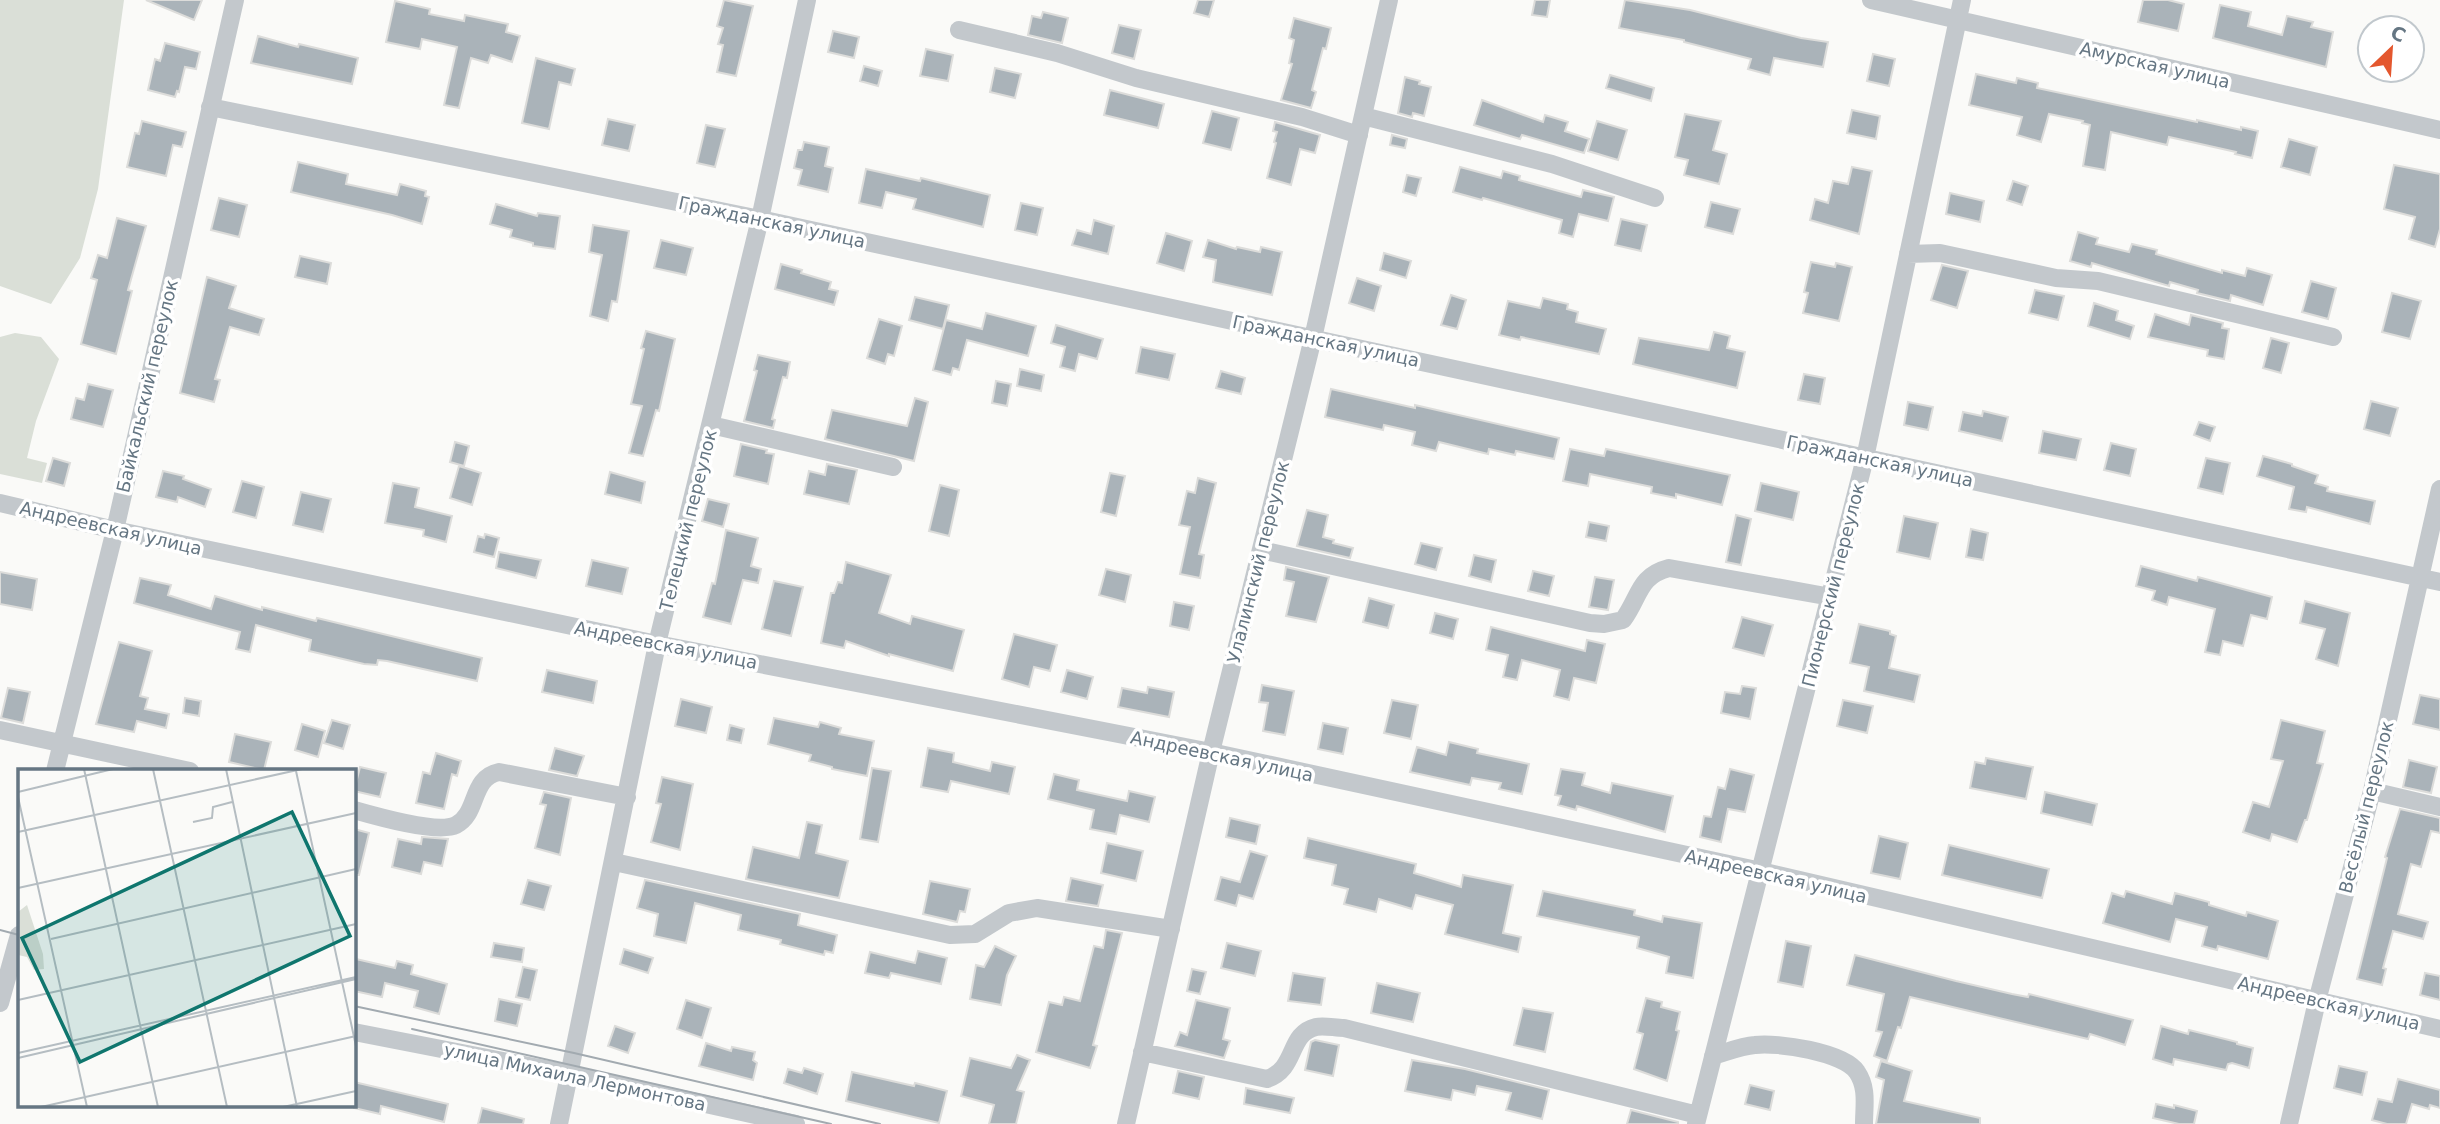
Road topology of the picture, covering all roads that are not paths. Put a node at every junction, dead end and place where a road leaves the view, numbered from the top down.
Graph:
1 (235, 0) edge
2 (807, 0) edge
3 (1389, 0) edge
4 (1871, 0) edge
5 (1962, 0) edge
6 (1957, 20) junction
7 (959, 30) dead end
8 (210, 107) junction
9 (1363, 116) junction
10 (2440, 130) edge
11 (1359, 135) junction
12 (1655, 198) dead end
13 (760, 219) junction
14 (1908, 254) junction
15 (2333, 337) dead end
16 (1313, 338) junction
17 (711, 425) junction
18 (1865, 458) junction
19 (892, 467) dead end
20 (2440, 489) edge
21 (0, 503) edge
22 (115, 530) junction
23 (1261, 550) junction
24 (2421, 578) junction
25 (2440, 582) edge
26 (1831, 597) junction
27 (657, 644) junction
28 (0, 730) edge
29 (61, 743) junction
30 (1211, 752) junction
31 (55, 769) edge
32 (181, 769) edge
33 (2372, 792) junction
34 (627, 797) junction
35 (2440, 807) edge
36 (355, 810) edge
37 (614, 862) junction
38 (1760, 871) junction
39 (1171, 929) junction
40 (18, 939) edge
41 (11, 964) edge
42 (2317, 1001) junction
43 (0, 1003) edge
44 (2440, 1029) edge
45 (355, 1031) edge
46 (1142, 1052) junction
47 (1713, 1056) junction
48 (570, 1074) junction
49 (1697, 1119) edge
50 (559, 1124) edge
51 (796, 1124) edge
52 (1126, 1124) edge
53 (1864, 1124) edge
54 (2289, 1124) edge

1 - 8 street, Байкальский переулок
2 - 13 street, Телецкий переулок
3 - 9 street, Улалинский переулок
4 - 6 street, Амурская улица
5 - 6 street, Пионерский переулок
6 - 10 street, Амурская улица
6 - 14 street, Пионерский переулок
7 - 11 street
8 - 13 street, Гражданская улица
8 - 22 street, Байкальский переулок
9 - 11 street, Улалинский переулок
9 - 12 street
11 - 16 street, Улалинский переулок
13 - 16 street, Гражданская улица
13 - 17 street, Телецкий переулок
14 - 15 street
14 - 18 street, Пионерский переулок
16 - 18 street, Гражданская улица
16 - 23 street, Улалинский переулок
17 - 19 street
17 - 27 street, Телецкий переулок
18 - 24 street, Гражданская улица
18 - 26 street, Пионерский переулок
20 - 24 street, Весёлый переулок
21 - 22 street, Андреевская улица
22 - 27 street, Андреевская улица
22 - 29 street, Байкальский переулок
23 - 26 street
23 - 30 street, Улалинский переулок
24 - 25 street, Гражданская улица
24 - 33 street, Весёлый переулок
26 - 38 street, Пионерский переулок
27 - 30 street, Андреевская улица
27 - 34 street, Телецкий переулок
28 - 29 street
29 - 31 street, Байкальский переулок
29 - 32 street
30 - 38 street, Андреевская улица
30 - 39 street, Улалинский переулок
33 - 35 street
33 - 42 street, Весёлый переулок
34 - 36 street
34 - 37 street, Телецкий переулок
37 - 39 street
37 - 48 street, Телецкий переулок
38 - 42 street, Андреевская улица
38 - 47 street, Пионерский переулок
39 - 46 street, Улалинский переулок
40 - 41 street
41 - 43 street
42 - 44 street, Андреевская улица
42 - 54 street, Весёлый переулок
45 - 48 street, улица Михаила Лермонтова
46 - 49 street
46 - 52 street, Улалинский переулок
47 - 49 street, Пионерский переулок
47 - 53 street
48 - 50 street, Телецкий переулок
48 - 51 street, улица Михаила Лермонтова

